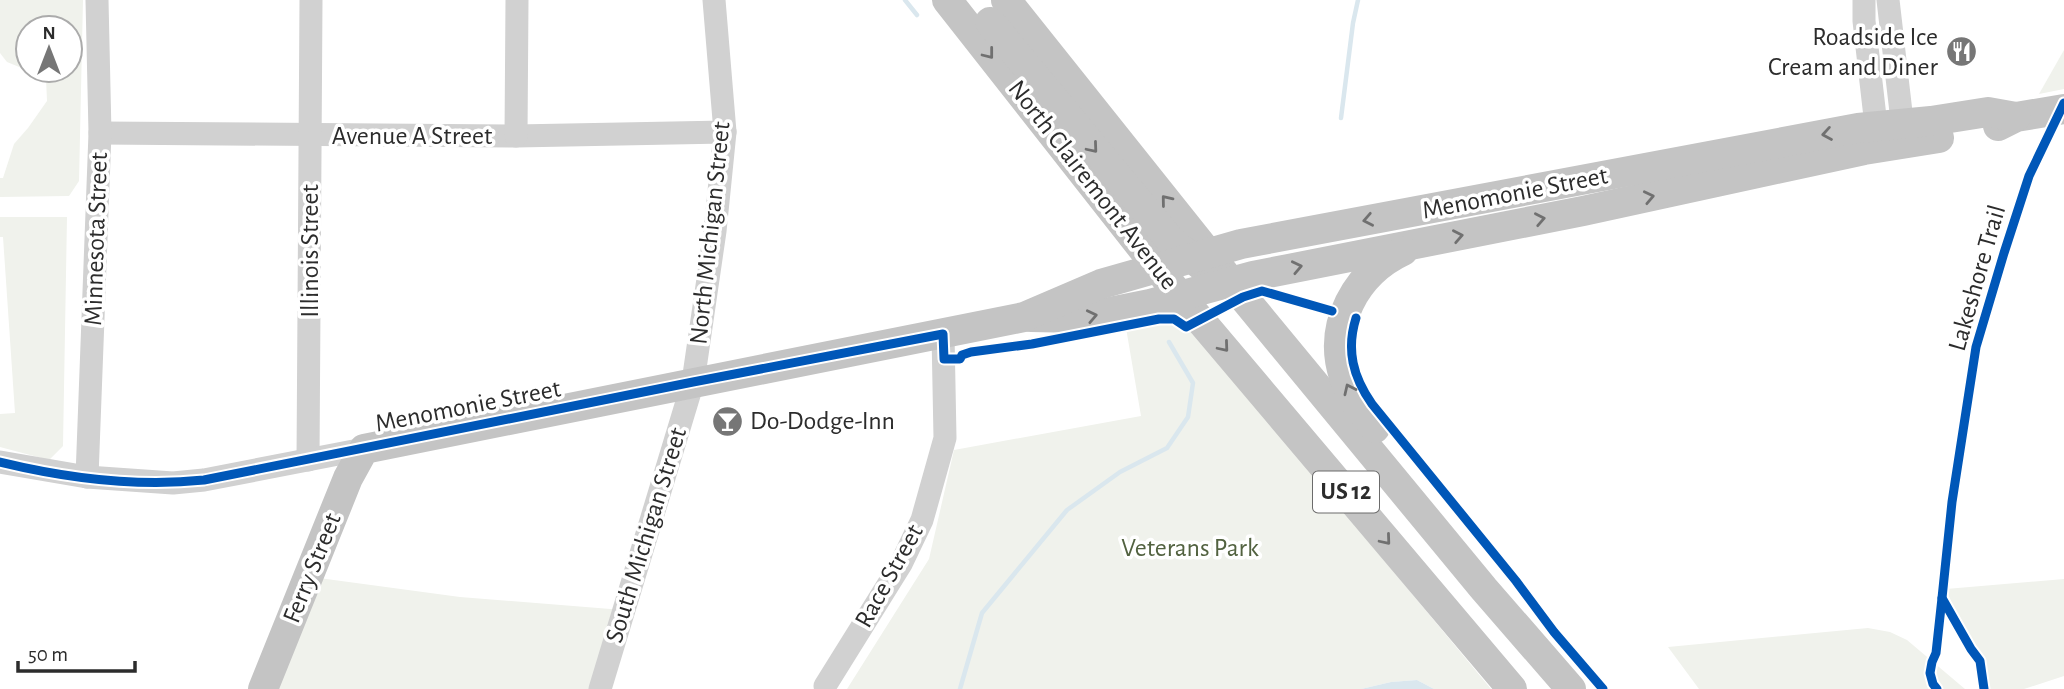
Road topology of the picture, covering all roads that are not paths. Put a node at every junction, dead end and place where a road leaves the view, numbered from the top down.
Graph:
1 (97, 0) edge
2 (311, 0) edge
3 (517, 0) edge
4 (714, 0) edge
5 (947, 0) edge
6 (973, 0) edge
7 (1006, 0) edge
8 (1864, 0) edge
9 (1888, 0) edge
10 (2064, 109) edge
11 (725, 132) junction
12 (100, 133) junction
13 (311, 135) junction
14 (1890, 135) junction
15 (516, 136) junction
16 (1419, 243) junction
17 (1200, 256) junction
18 (1157, 268) junction
19 (1206, 288) junction
20 (1024, 317) junction
21 (943, 334) junction
22 (693, 382) junction
23 (364, 449) junction
24 (308, 460) junction
25 (0, 462) edge
26 (87, 477) junction
27 (1567, 684) edge
28 (825, 686) dead end
29 (263, 689) edge
30 (600, 689) edge
31 (1512, 689) edge

1 - 12 street, Minnesota Street
2 - 13 street, Illinois Street
3 - 15 street
4 - 11 street, North Michigan Street
5 -> 18 main road, North Clairemont Avenue / US 12
6 -> 17 main road
17 -> 7 main road, North Clairemont Avenue
8 - 14 street
9 - 14 street
10 - 14 main road, Menomonie Street
11 - 15 street, Avenue A Street
11 - 22 street, North Michigan Street
12 - 13 street, Avenue A Street
12 - 26 street, Minnesota Street
13 - 15 street, Avenue A Street
13 - 24 street, Illinois Street
16 -> 14 main road, Menomonie Street
14 -> 17 main road, Menomonie Street
19 -> 16 main road, Menomonie Street
27 -> 16 main road
17 - 18 main road, Menomonie Street
17 - 19 main road
18 - 19 main road, North Clairemont Avenue / US 12
18 - 20 main road, Menomonie Street
20 -> 19 main road, Menomonie Street
19 - 27 main road, North Clairemont Avenue / US 12
19 -> 31 main road, North Clairemont Avenue / US 12
20 - 21 main road, Menomonie Street
21 - 22 main road, Menomonie Street
21 - 28 street, Race Street
22 - 23 main road, Menomonie Street
22 - 30 street, South Michigan Street
23 - 24 street, Menomonie Street
23 - 29 main road, Ferry Street
24 - 26 street, Menomonie Street
25 - 26 street, Menomonie Street

